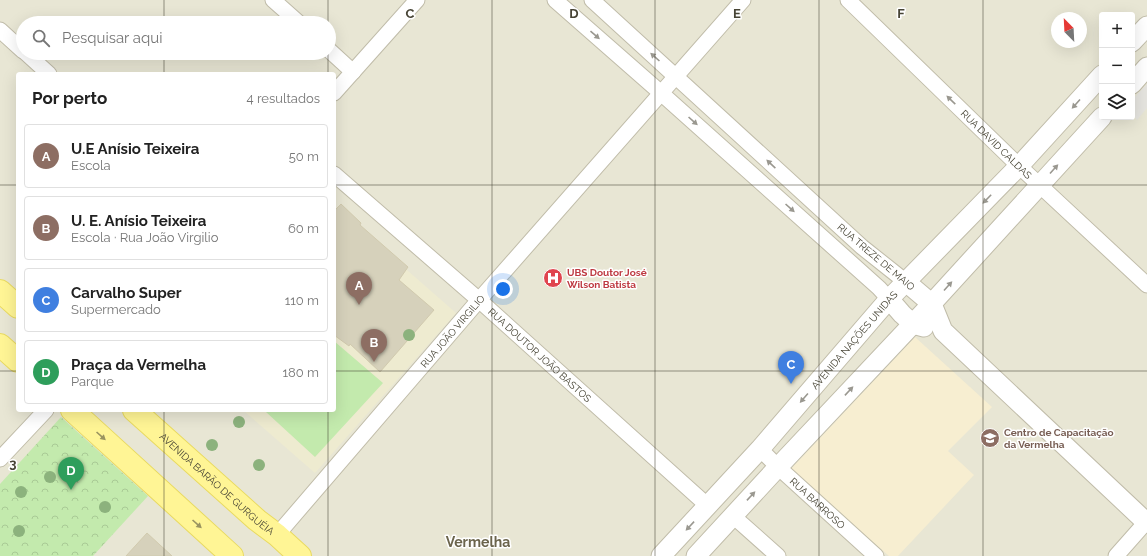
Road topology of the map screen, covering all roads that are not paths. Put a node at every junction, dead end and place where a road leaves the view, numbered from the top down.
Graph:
1 (273, 0) edge
2 (417, 0) edge
3 (555, 0) edge
4 (592, 0) edge
5 (744, 0) edge
6 (848, 0) edge
7 (291, 16) edge
8 (1147, 26) edge
9 (0, 30) edge
10 (1135, 39) edge
11 (16, 45) edge
12 (336, 56) edge
13 (34, 60) edge
14 (1147, 67) edge
15 (47, 72) edge
16 (353, 72) junction
17 (676, 76) junction
18 (1099, 78) edge
19 (1135, 81) edge
20 (336, 91) edge
21 (662, 93) junction
22 (1099, 120) edge
23 (1018, 166) junction
24 (336, 176) edge
25 (1039, 185) junction
26 (906, 282) junction
27 (1147, 285) edge
28 (0, 291) edge
29 (889, 299) junction
30 (479, 300) junction
31 (932, 304) junction
32 (16, 305) edge
33 (912, 324) junction
34 (943, 331) junction
35 (0, 345) edge
36 (16, 359) edge
37 (44, 412) edge
38 (74, 412) edge
39 (136, 412) edge
40 (760, 449) junction
41 (0, 459) edge
42 (778, 467) junction
43 (708, 506) junction
44 (733, 516) junction
45 (1147, 522) edge
46 (277, 535) junction
47 (232, 556) edge
48 (300, 556) edge
49 (661, 556) edge
50 (696, 556) edge
51 (778, 556) edge
52 (876, 556) edge
53 (1116, 556) edge

1 - 7 street
2 - 16 street
3 -> 21 street, RUA TREZE DE MAIO
17 -> 4 street, RUA TREZE DE MAIO
5 - 17 street, RUA JOÃO VIRGILIO
23 -> 6 street, RUA DAVID CALDAS
8 - 10 street
9 - 11 street
12 - 16 street
13 - 15 street
14 - 19 street
16 - 20 street
17 - 21 street, RUA JOÃO VIRGILIO
26 -> 17 street, RUA TREZE DE MAIO
18 -> 23 street, AVENIDA NAÇÕES UNIDAS
21 -> 29 street, RUA TREZE DE MAIO
21 - 30 street, RUA JOÃO VIRGILIO
25 -> 22 street
23 - 25 street, RUA DAVID CALDAS
23 -> 26 street, AVENIDA NAÇÕES UNIDAS
24 - 30 street, RUA DOUTOR JOÃO BASTOS
25 - 27 street, RUA DAVID CALDAS
31 -> 25 street
26 - 29 street, AVENIDA NAÇÕES UNIDAS
26 - 31 street, RUA TREZE DE MAIO
28 - 32 main road
29 - 33 street, RUA TREZE DE MAIO
29 -> 40 street, AVENIDA NAÇÕES UNIDAS
30 - 43 street, RUA DOUTOR JOÃO BASTOS
30 - 46 street, RUA JOÃO VIRGILIO
31 - 33 street
31 - 34 street, RUA TREZE DE MAIO
33 - 34 street
42 -> 33 street
34 - 45 street, RUA TREZE DE MAIO
35 - 36 main road
37 - 41 street
38 -> 47 main road
39 - 46 main road, AVENIDA BARÃO DE GURGUÉIA
40 - 42 street, RUA BARROSO
40 - 43 street, AVENIDA NAÇÕES UNIDAS
44 -> 42 street
42 - 52 street, RUA BARROSO
43 -> 49 street, AVENIDA NAÇÕES UNIDAS
44 - 50 street
44 - 51 street
45 - 53 street
46 - 48 main road, AVENIDA BARÃO DE GURGUÉIA

